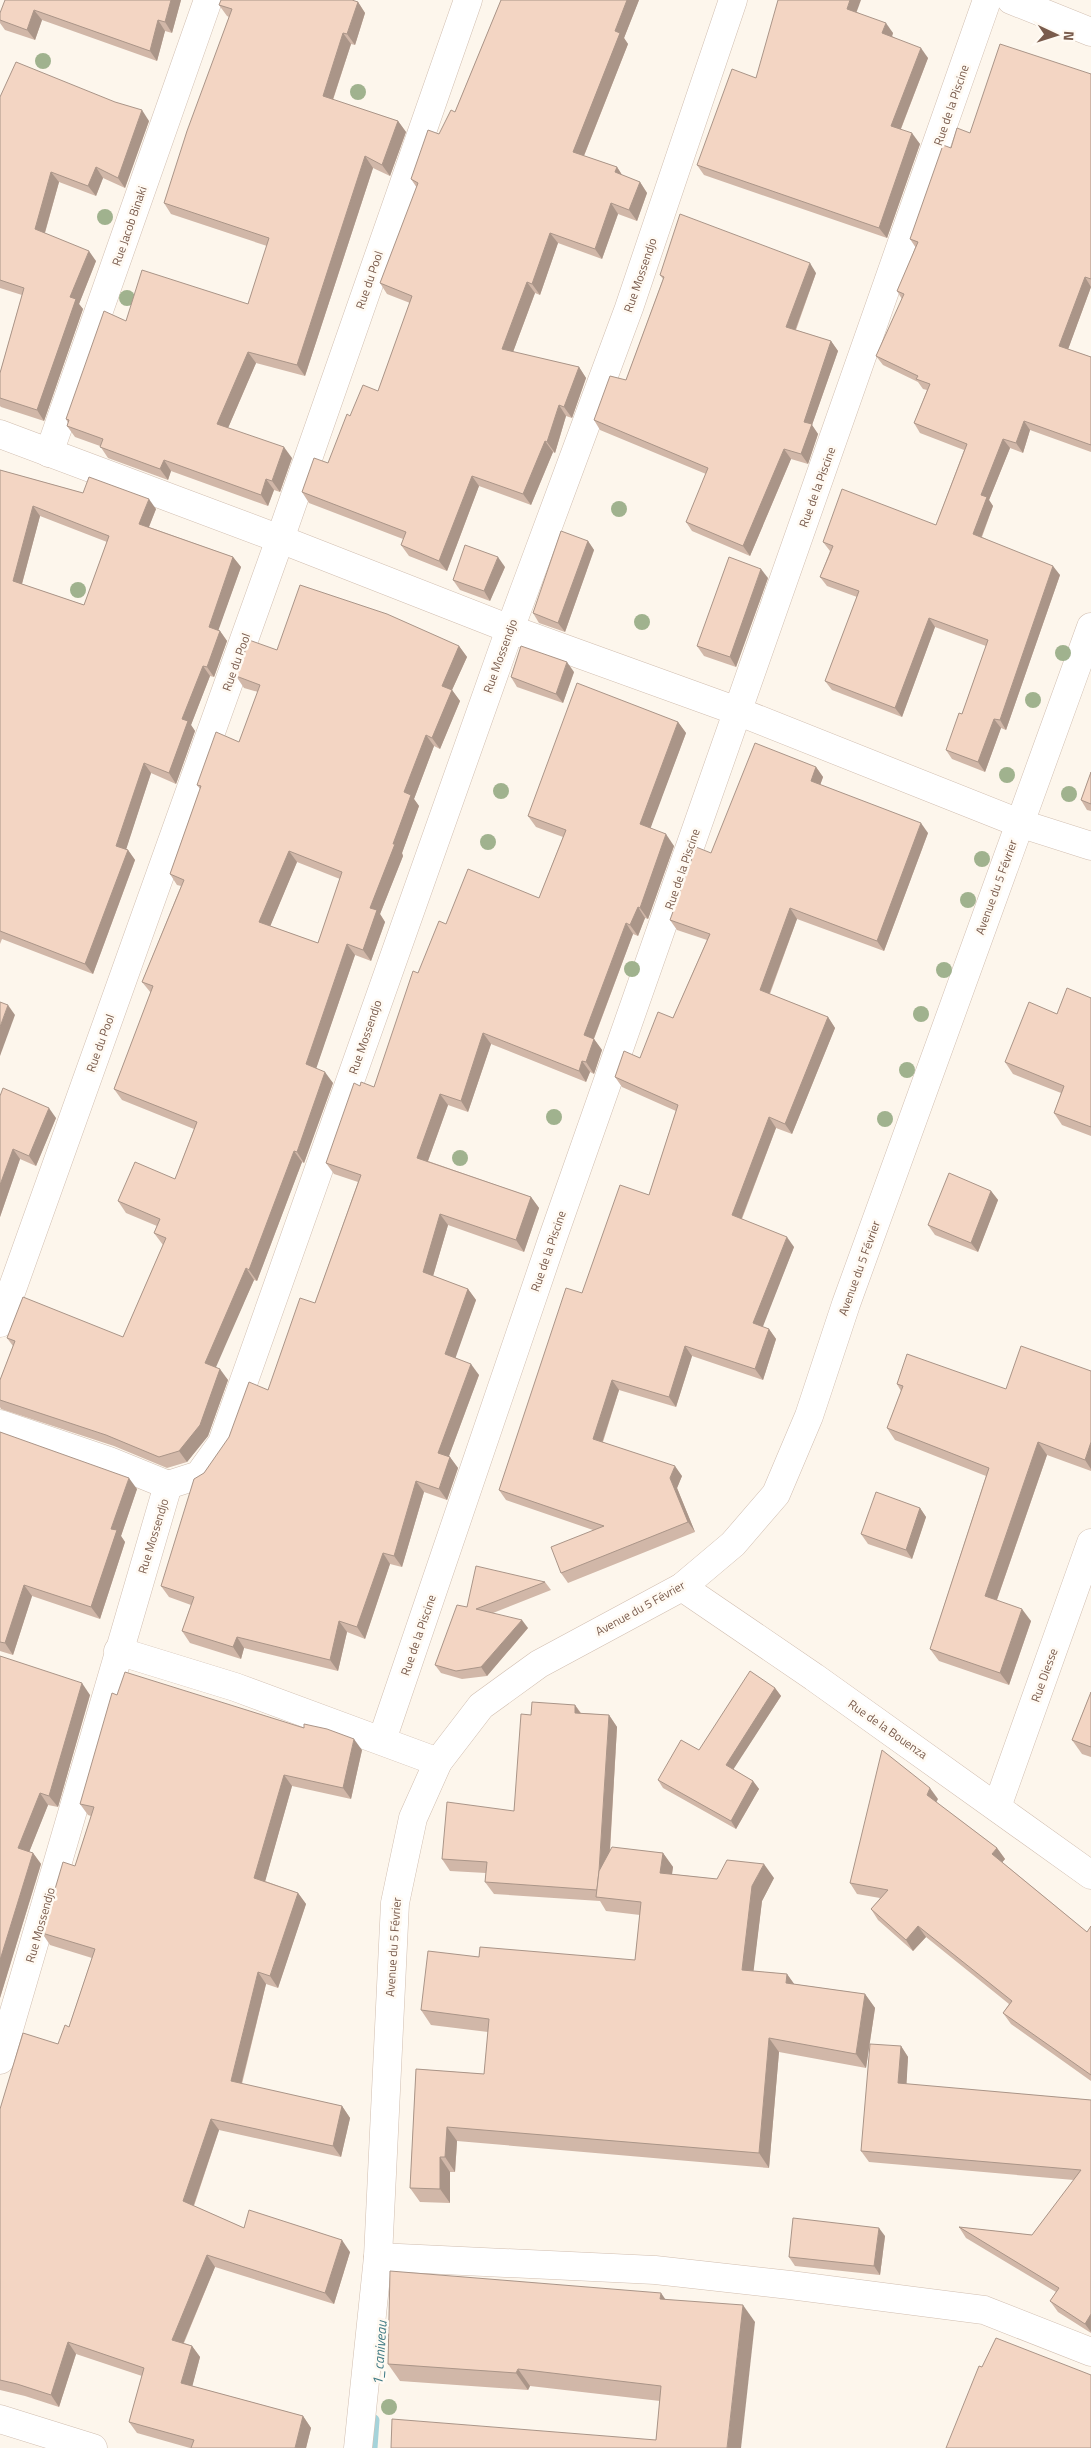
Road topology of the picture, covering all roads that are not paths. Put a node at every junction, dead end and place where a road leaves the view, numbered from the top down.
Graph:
1 (208, 0) edge
2 (468, 0) edge
3 (733, 0) edge
4 (987, 0) edge
5 (1011, 0) edge
6 (1091, 32) edge
7 (0, 434) edge
8 (49, 453) junction
9 (280, 539) junction
10 (1091, 627) edge
11 (510, 628) junction
12 (737, 711) junction
13 (1019, 823) junction
14 (1091, 846) edge
15 (0, 1322) edge
16 (0, 1424) edge
17 (168, 1485) junction
18 (1091, 1543) edge
19 (682, 1587) junction
20 (118, 1650) junction
21 (382, 1740) junction
22 (438, 1762) junction
23 (997, 1806) junction
24 (1091, 1875) edge
25 (0, 2060) edge
26 (378, 2257) junction
27 (1091, 2352) edge
28 (0, 2418) edge
29 (94, 2448) edge
30 (358, 2448) edge

1 - 8 street, Rue Jacob Binaki
2 - 9 street, Rue du Pool
3 - 11 street, Rue Mossendjo
4 - 12 street, Rue de la Piscine
5 - 6 street
7 - 8 street
8 - 9 street
9 - 11 street
9 - 15 street, Rue du Pool
10 - 13 street, Avenue du 5 Février
11 - 12 street
11 - 17 street, Rue Mossendjo
12 - 13 street
12 - 21 street, Rue de la Piscine
13 - 14 street
13 - 19 street, Avenue du 5 Février
16 - 17 street
17 - 20 street, Rue Mossendjo
18 - 23 street, Rue Diesse
19 - 22 street, Avenue du 5 Février
19 - 23 street, Rue de la Bouenza
20 - 21 street
20 - 25 street, Rue Mossendjo
21 - 22 street
22 - 26 street, Avenue du 5 Février
23 - 24 street, Rue de la Bouenza
26 - 27 street
26 - 30 street, Avenue du 5 Février
28 - 29 street

